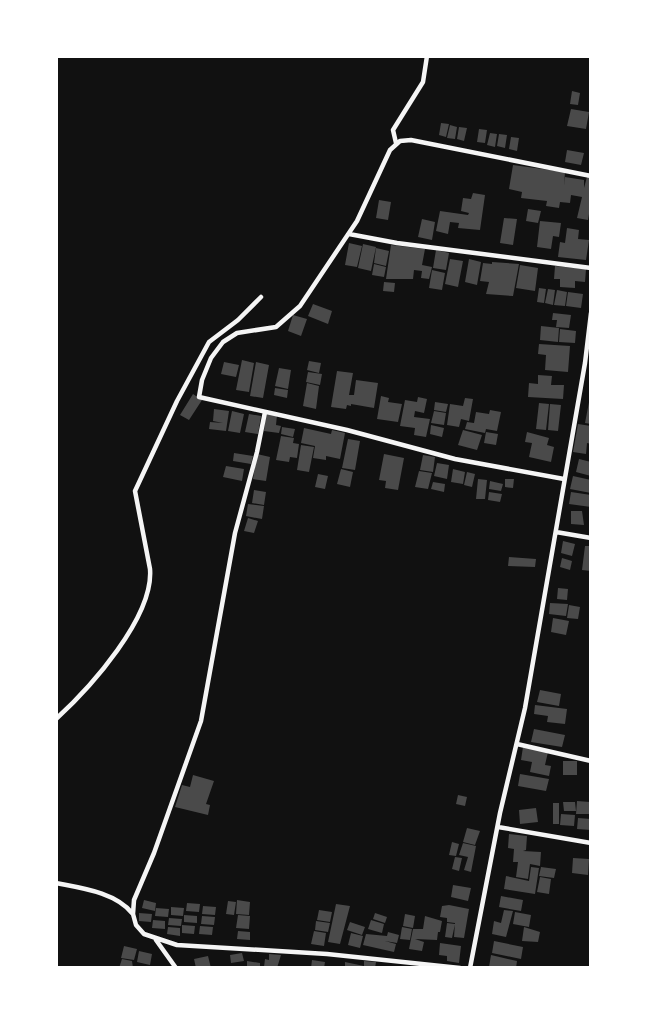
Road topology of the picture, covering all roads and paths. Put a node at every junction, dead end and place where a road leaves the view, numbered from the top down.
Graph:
1 (427, 56) edge
2 (396, 142) junction
3 (591, 176) edge
4 (349, 234) junction
5 (591, 268) edge
6 (261, 297) dead end
7 (591, 313) edge
8 (588, 363) edge
9 (265, 412) junction
10 (564, 479) junction
11 (556, 532) junction
12 (591, 538) edge
13 (56, 719) edge
14 (517, 744) junction
15 (591, 761) edge
16 (498, 827) junction
17 (591, 843) edge
18 (56, 883) edge
19 (133, 914) junction
20 (155, 939) junction
21 (176, 968) edge
22 (460, 968) edge
23 (470, 968) edge

1 - 2 street
2 - 3 street
2 - 4 street
4 - 5 street
4 - 9 street
6 - 13 street
7 - 8 street
8 - 10 street
9 - 10 street
9 - 19 street
10 - 11 street
11 - 12 street
11 - 14 street
14 - 15 street
14 - 16 street
16 - 17 street
16 - 23 street
18 - 19 street
19 - 20 street
20 - 21 street
20 - 22 street

